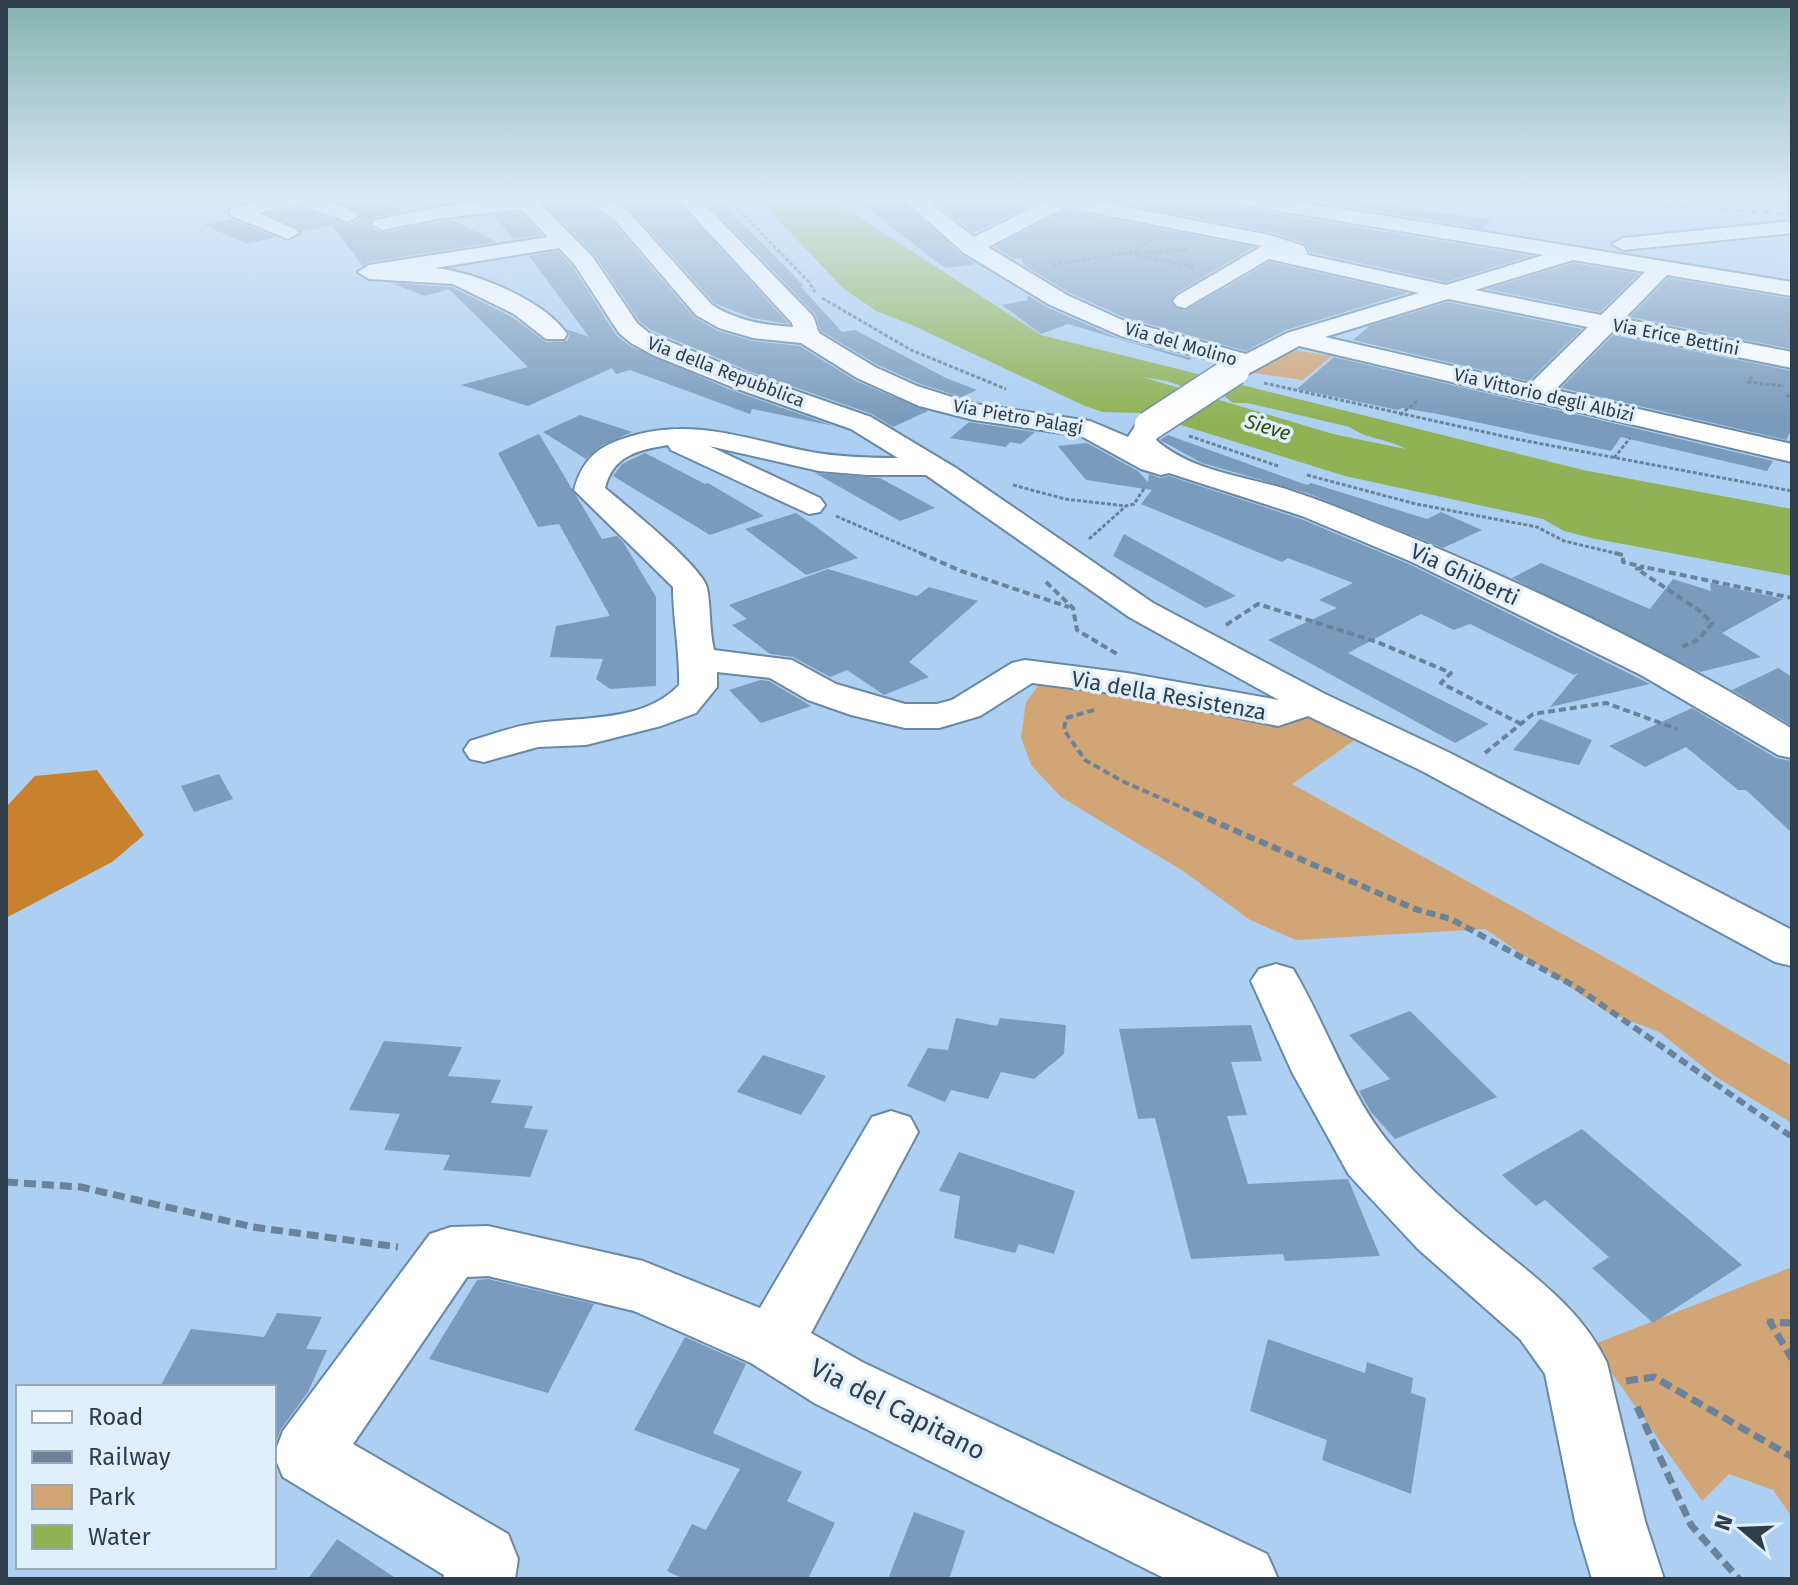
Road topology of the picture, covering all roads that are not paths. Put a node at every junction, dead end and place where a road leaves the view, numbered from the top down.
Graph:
1 (369, 272) edge
2 (591, 272) edge
3 (671, 272) edge
4 (759, 272) edge
5 (1007, 272) edge
6 (1243, 272) edge
7 (1350, 272) edge
8 (1512, 272) edge
9 (1646, 272) edge
10 (1704, 272) edge
11 (1792, 289) edge
12 (1448, 292) junction
13 (1185, 301) dead end
14 (704, 310) junction
15 (623, 321) junction
16 (1604, 323) junction
17 (555, 334) dead end
18 (807, 336) junction
19 (1296, 338) junction
20 (1792, 360) edge
21 (1248, 372) junction
22 (1537, 393) junction
23 (666, 436) junction
24 (1182, 451) junction
25 (1792, 453) edge
26 (932, 466) junction
27 (809, 505) road end
28 (698, 659) junction
29 (1323, 709) junction
30 (1792, 746) edge
31 (484, 750) dead end
32 (1792, 950) edge
33 (1276, 981) dead end
34 (891, 1132) dead end
35 (773, 1343) junction
36 (479, 1579) edge
37 (1242, 1579) edge
38 (1628, 1579) edge

1 - 17 street
2 - 15 street, Via della Repubblica
3 - 14 street
4 - 18 street, Via Pietro Palagi
5 - 21 street, Via del Molino
6 - 13 street
7 - 12 street, Via Erice Bettini
8 - 12 street
9 - 16 street
10 - 11 street
12 - 16 street, Via Erice Bettini
12 - 19 street
14 - 15 street
14 - 18 street
15 - 26 street, Via della Repubblica
16 - 20 street, Via Erice Bettini
16 - 22 street
18 - 24 street, Via Pietro Palagi
19 - 21 street
19 - 22 street, Via Vittorio degli Albizi
21 - 24 street, Via Ghiberti, bridge
22 - 25 street, Via Vittorio degli Albizi
23 - 26 street
23 - 27 street
23 - 28 street
24 - 30 street, Via Ghiberti
26 - 29 street, Via della Repubblica
28 - 29 street, Via della Resistenza
28 - 31 street
29 - 32 street, Via della Resistenza
33 - 38 street
34 - 35 street
35 - 36 street, Via del Capitano
35 - 37 street, Via del Capitano

